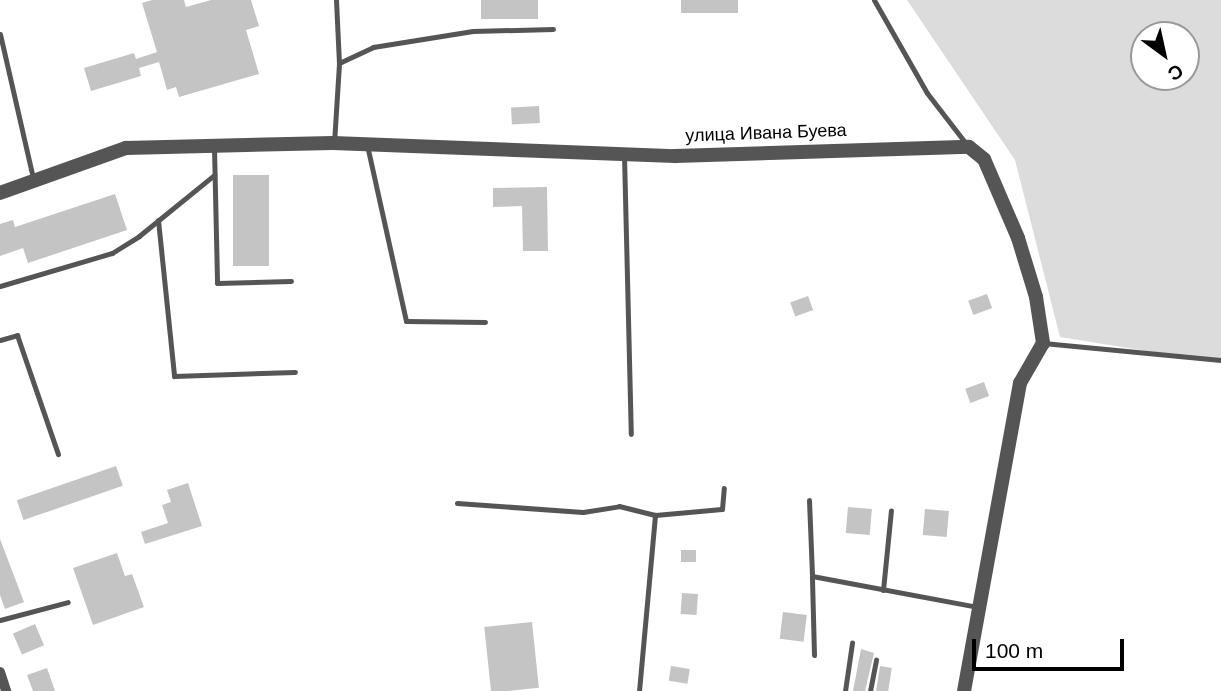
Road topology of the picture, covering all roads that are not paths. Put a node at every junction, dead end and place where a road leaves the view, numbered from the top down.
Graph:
1 (336, 0) edge
2 (874, 0) edge
3 (552, 29) dead end
4 (0, 34) edge
5 (339, 64) junction
6 (334, 143) junction
7 (367, 145) junction
8 (969, 147) junction
9 (214, 148) junction
10 (624, 155) junction
11 (215, 175) junction
12 (33, 181) junction
13 (0, 193) edge
14 (158, 220) junction
15 (291, 281) dead end
16 (0, 286) edge
17 (485, 323) dead end
18 (0, 340) edge
19 (1043, 343) junction
20 (1221, 360) edge
21 (295, 372) dead end
22 (631, 434) dead end
23 (58, 454) dead end
24 (724, 488) dead end
25 (809, 500) dead end
26 (457, 503) dead end
27 (891, 510) dead end
28 (654, 515) junction
29 (812, 576) junction
30 (883, 590) junction
31 (68, 602) dead end
32 (980, 608) junction
33 (0, 620) edge
34 (852, 643) dead end
35 (814, 655) dead end
36 (876, 660) dead end
37 (0, 672) edge
38 (6, 691) edge
39 (639, 691) edge
40 (845, 691) edge
41 (870, 691) edge
42 (964, 691) edge

1 - 5 lane
2 - 8 lane
3 - 5 lane
4 - 12 lane
5 - 6 lane
6 - 7 street, улица Ивана Буева
6 - 9 street, улица Ивана Буева
7 - 10 street, улица Ивана Буева
7 - 17 lane
8 - 10 street, улица Ивана Буева
8 - 19 street
9 - 11 lane
9 - 12 street, улица Ивана Буева
10 - 22 lane
11 - 14 lane
11 - 15 lane
12 - 13 street, улица Ивана Буева
14 - 16 lane
14 - 21 lane
18 - 23 lane
19 - 20 lane
19 - 32 street
24 - 28 lane
25 - 29 lane
26 - 28 lane
27 - 30 lane
28 - 39 lane
29 - 30 lane
29 - 35 lane
30 - 32 lane
31 - 33 lane
32 - 42 street
34 - 40 lane
36 - 41 lane
37 - 38 street

